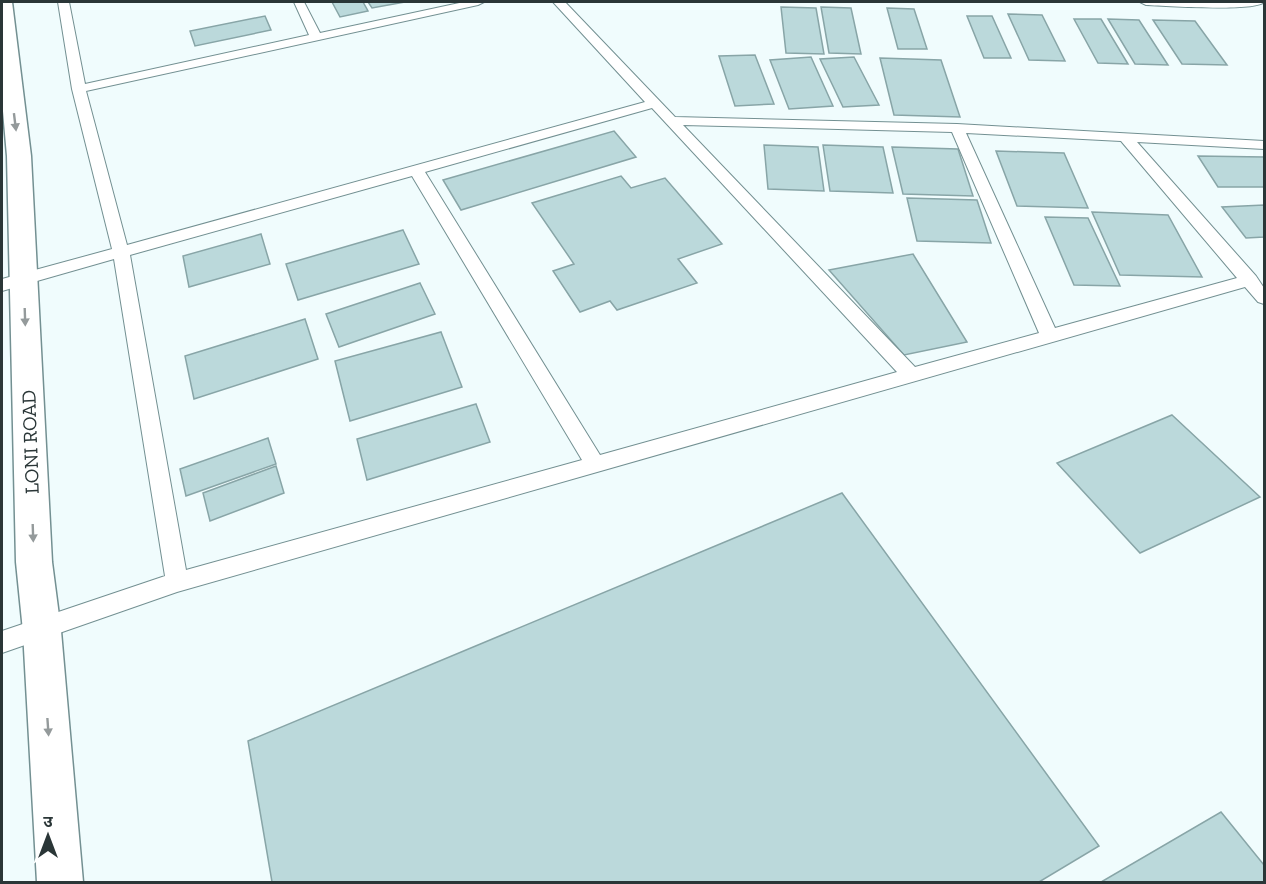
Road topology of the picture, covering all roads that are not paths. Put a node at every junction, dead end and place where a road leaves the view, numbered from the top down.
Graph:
1 (2, 2) edge
2 (63, 2) edge
3 (299, 2) edge
4 (478, 2) edge
5 (559, 2) edge
6 (1146, 2) edge
7 (1259, 2) edge
8 (316, 38) junction
9 (79, 89) junction
10 (655, 103) junction
11 (672, 121) junction
12 (957, 128) junction
13 (1126, 138) junction
14 (1264, 145) edge
15 (416, 170) junction
16 (121, 252) junction
17 (1250, 280) junction
18 (13, 282) edge
19 (1264, 298) edge
20 (1050, 337) junction
21 (913, 377) junction
22 (596, 466) junction
23 (177, 582) junction
24 (42, 631) junction
25 (2, 642) edge
26 (60, 882) edge

1 -> 18 street, LONI ROAD
2 - 9 lane
3 - 8 lane
4 - 8 lane
5 - 10 lane
6 - 7 lane
8 - 9 lane
9 - 16 lane
10 - 11 lane
10 - 15 lane
11 - 12 lane
11 - 21 lane
12 - 13 lane
12 - 20 lane
13 - 14 lane
13 - 17 lane
15 - 16 lane
15 - 22 lane
16 - 18 lane
16 - 23 lane
17 - 19 lane
17 - 20 lane
18 -> 24 street, LONI ROAD
20 - 21 lane
21 - 22 lane
22 - 23 lane
23 - 24 lane
24 - 25 lane
24 -> 26 street, LONI ROAD

